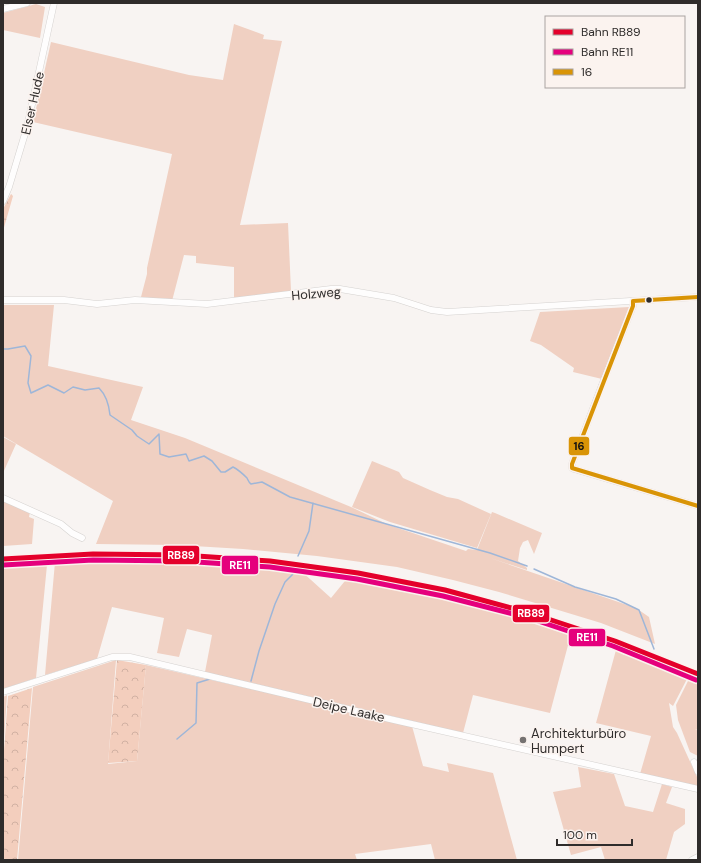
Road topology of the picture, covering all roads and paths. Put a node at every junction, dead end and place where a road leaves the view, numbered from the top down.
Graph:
1 (27, 3) edge
2 (54, 3) edge
3 (3, 9) edge
4 (3, 202) edge
5 (698, 297) edge
6 (3, 300) edge
7 (633, 301) junction
8 (3, 498) edge
9 (698, 506) edge
10 (82, 538) dead end
11 (3, 692) edge
12 (694, 762) dead end
13 (698, 772) edge
14 (698, 789) edge
15 (698, 858) edge
16 (692, 860) edge

1 - 3 street
2 - 4 street, Elser Hude
5 - 7 street, Holzweg
6 - 7 street, Holzweg
7 - 9 street
8 - 10 street
11 - 14 street, Deipe Laake
12 - 13 street
15 - 16 street

